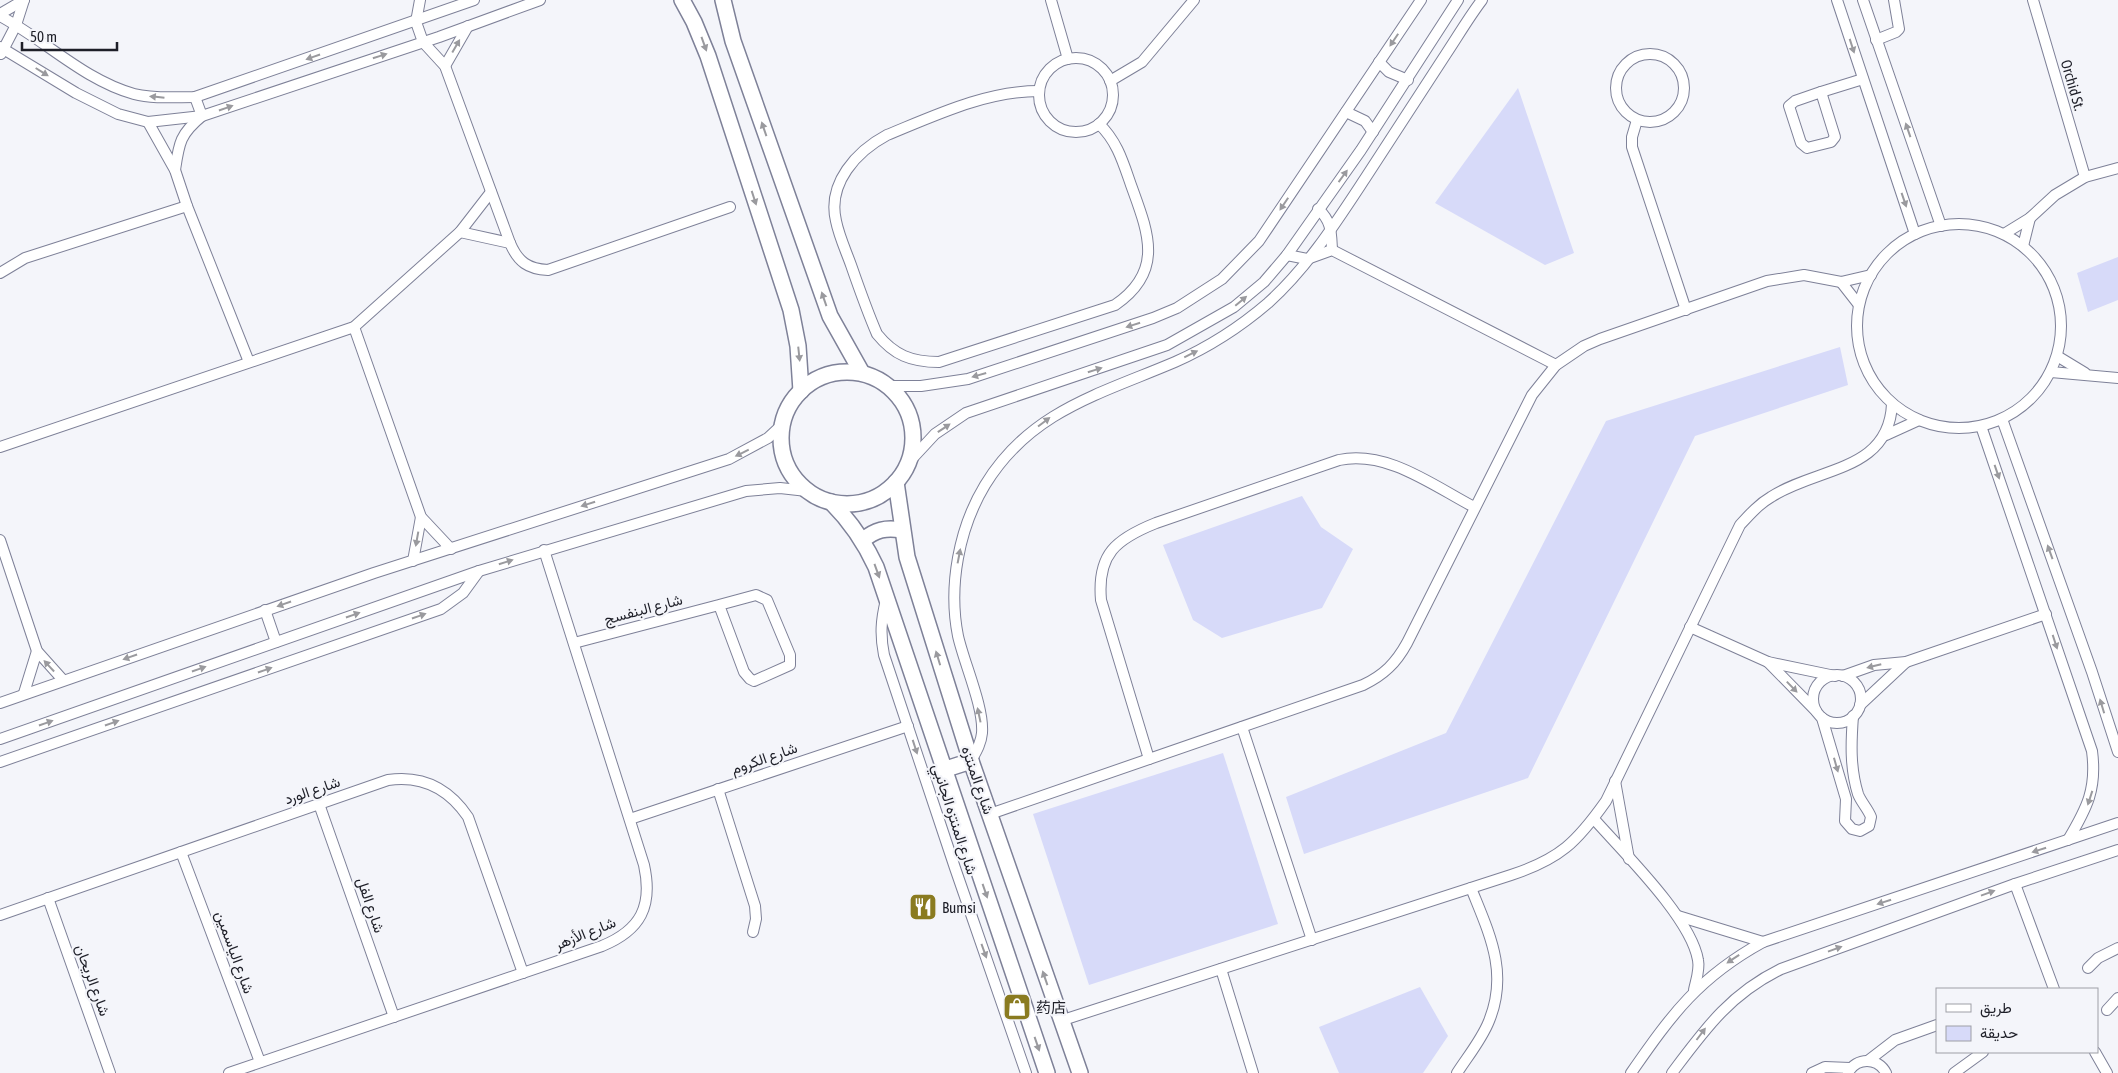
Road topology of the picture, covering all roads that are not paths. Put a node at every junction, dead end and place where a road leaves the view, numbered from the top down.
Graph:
1 (24, 0) edge
2 (420, 0) edge
3 (474, 0) edge
4 (540, 0) edge
5 (682, 0) edge
6 (723, 0) edge
7 (1051, 0) edge
8 (1194, 0) edge
9 (1421, 0) edge
10 (1458, 0) edge
11 (1482, 0) edge
12 (1837, 0) edge
13 (1863, 0) edge
14 (1894, 0) edge
15 (2033, 0) edge
16 (457, 2) edge
17 (0, 15) edge
18 (416, 22) junction
19 (16, 25) junction
20 (468, 26) junction
21 (1876, 40) junction
22 (423, 42) junction
23 (1, 51) edge
24 (1068, 59) junction
25 (1379, 62) junction
26 (445, 66) junction
27 (1863, 79) junction
28 (1408, 80) junction
29 (1110, 81) junction
30 (1039, 91) junction
31 (1821, 92) junction
32 (195, 97) junction
33 (1346, 112) junction
34 (202, 116) junction
35 (1637, 120) junction
36 (148, 122) junction
37 (1099, 124) junction
38 (1373, 132) junction
39 (2118, 168) edge
40 (175, 170) junction
41 (2085, 178) junction
42 (491, 192) junction
43 (187, 206) junction
44 (730, 207) dead end
45 (1318, 209) junction
46 (2030, 218) junction
47 (1941, 226) junction
48 (1331, 230) junction
49 (460, 232) junction
50 (1916, 234) junction
51 (2004, 234) junction
52 (510, 243) junction
53 (2023, 246) junction
54 (1332, 250) junction
55 (1288, 255) junction
56 (1307, 259) junction
57 (0, 273) edge
58 (1871, 275) junction
59 (1841, 282) junction
60 (1859, 305) junction
61 (1686, 310) junction
62 (354, 327) junction
63 (2057, 356) junction
64 (1132, 359) junction
65 (249, 362) junction
66 (1556, 365) junction
67 (2051, 372) junction
68 (862, 373) junction
69 (2086, 374) junction
70 (1138, 376) junction
71 (2118, 378) edge
72 (888, 386) junction
73 (801, 390) junction
74 (1892, 404) junction
75 (2002, 419) junction
76 (1919, 420) junction
77 (782, 425) junction
78 (1981, 426) junction
79 (1886, 435) junction
80 (0, 447) edge
81 (909, 462) junction
82 (896, 482) junction
83 (807, 491) junction
84 (831, 502) junction
85 (1474, 507) junction
86 (421, 517) junction
87 (901, 530) junction
88 (0, 540) edge
89 (864, 540) junction
90 (451, 548) junction
91 (544, 550) junction
92 (413, 560) junction
93 (479, 571) junction
94 (887, 599) junction
95 (719, 605) junction
96 (265, 610) junction
97 (2046, 614) junction
98 (1690, 627) junction
99 (276, 642) junction
100 (574, 642) junction
101 (36, 651) junction
102 (1768, 662) junction
103 (1906, 662) junction
104 (1839, 676) junction
105 (63, 680) junction
106 (24, 694) junction
107 (0, 703) edge
108 (1860, 705) junction
109 (1819, 715) junction
110 (1853, 716) junction
111 (908, 726) junction
112 (1242, 726) junction
113 (0, 739) edge
114 (2118, 752) edge
115 (1149, 759) junction
116 (970, 761) junction
117 (0, 762) edge
118 (944, 770) junction
119 (1615, 781) junction
120 (718, 789) junction
121 (1859, 796) junction
122 (1846, 799) junction
123 (319, 804) junction
124 (990, 814) junction
125 (630, 819) junction
126 (1594, 819) junction
127 (2118, 824) edge
128 (2068, 840) junction
129 (2118, 850) edge
130 (181, 852) junction
131 (1629, 860) junction
132 (2015, 884) junction
133 (1471, 888) junction
134 (48, 898) junction
135 (0, 915) edge
136 (1678, 916) junction
137 (752, 932) dead end
138 (1312, 940) junction
139 (1763, 942) junction
140 (2118, 948) edge
141 (2088, 968) dead end
142 (1221, 969) junction
143 (523, 973) junction
144 (2054, 988) edge
145 (1694, 990) junction
146 (2118, 998) edge
147 (2107, 1010) dead end
148 (394, 1017) junction
149 (1060, 1021) junction
150 (1936, 1025) edge
151 (1982, 1053) edge
152 (2095, 1053) edge
153 (1869, 1060) junction
154 (260, 1062) junction
155 (1849, 1071) edge
156 (110, 1073) edge
157 (229, 1073) edge
158 (1026, 1073) edge
159 (1047, 1073) edge
160 (1080, 1073) edge
161 (1253, 1073) edge
162 (1457, 1073) edge
163 (1632, 1073) edge
164 (1672, 1073) edge
165 (1812, 1073) edge
166 (1886, 1073) edge
167 (1954, 1073) edge
168 (2107, 1073) edge

1 - 17 street
1 - 19 street
2 - 18 street
3 - 16 street
4 - 20 street
5 -> 73 street
68 -> 6 street
7 - 24 street
8 - 29 street
9 -> 25 street
10 - 28 street
11 - 48 street
12 -> 27 street
13 - 21 street
14 - 21 street
15 - 41 street, Orchid St.
16 - 18 street
17 - 19 street
18 - 22 street
18 -> 32 street
19 - 23 street
32 -> 19 street
20 - 22 street
26 -> 20 street
47 -> 21 street
22 - 26 street
34 -> 22 street
23 -> 36 street
24 - 29 street
24 - 30 street
25 - 28 street
25 - 33 street
26 - 42 street
27 - 31 street
27 -> 50 street
28 - 38 street
29 - 37 street
30 - 37 street
30 - 37 street
31 - 31 street
32 - 34 street
33 - 38 street
33 -> 72 street
34 - 36 street
34 - 40 street
35 - 35 street
35 - 61 street
36 - 40 street
45 -> 38 street
39 - 41 street
40 - 43 street
41 - 46 street
42 - 49 street
42 - 52 street
43 - 57 street
43 - 65 street
44 - 52 street
45 - 48 street
45 - 55 street
46 - 51 street
46 - 53 street
47 - 50 street
47 - 51 street
48 - 54 street
48 - 56 street
49 - 52 street
49 - 62 street
50 - 58 street
51 - 53 street
53 - 63 street
54 - 56 street
54 - 66 street
55 - 56 street
64 -> 55 street
70 -> 56 street
58 - 59 street
58 - 60 street
59 - 60 street
59 - 61 street
60 - 74 street
61 - 66 street
62 - 65 street
62 - 86 street
63 - 67 street
63 - 69 street
64 - 70 street
81 -> 64 street
65 - 80 street
66 - 85 street
67 - 69 street
67 - 75 street
68 - 72 street
68 - 73 street
69 - 71 street
116 -> 70 street
72 - 81 street
73 - 77 street
74 - 76 street
74 - 79 street
75 - 78 street
114 -> 75 street
76 - 78 street
76 - 79 street
77 - 83 street
77 -> 90 street
78 -> 97 street
79 - 98 street
81 - 82 street
82 - 84 street
82 - 87 street, شارع المنتزه
83 - 84 street
83 - 91 street
84 - 89 street, شارع المنتزه
85 - 112 street
85 - 115 street
86 - 90 street
86 -> 92 street
87 - 89 street
116 -> 87 street, شارع المنتزه
88 - 101 street
89 -> 94 street, شارع المنتزه
90 - 92 street
93 -> 91 street
91 - 100 street, شارع الأزهر
92 -> 96 street
99 -> 93 street
117 -> 93 street
94 - 111 street, شارع المنتزه الجانبي
94 - 118 street, شارع المنتزه
95 - 95 street, شارع البنفسج
95 - 100 street, شارع البنفسج
96 - 99 street
96 -> 105 street
97 - 103 street
97 -> 128 street
98 - 102 street
98 - 119 street
113 -> 99 street
100 - 125 street, شارع الأزهر
105 -> 101 street
101 - 106 street
102 - 104 street
102 -> 109 street
103 -> 104 street
103 - 108 street
104 - 108 street
104 - 109 street
105 - 106 street
106 - 107 street
108 - 110 street
109 - 110 street
109 -> 122 street
110 - 121 street
111 - 120 street, شارع الكروم
111 -> 158 street, شارع المنتزه الجانبي
112 - 115 street
112 - 138 street
115 - 124 street
116 - 118 street
116 - 124 street, شارع المنتزه
118 -> 159 street, شارع المنتزه
119 - 126 street
119 - 131 street
120 - 125 street, شارع الكروم
120 - 137 street
121 - 122 street
121 - 122 street
123 - 130 street, شارع الورد
123 - 143 street, شارع الورد
123 - 148 street, شارع الفل
149 -> 124 street, شارع المنتزه
125 - 143 street, شارع الأزهر
126 - 131 street
126 - 133 street
127 - 128 street
128 -> 139 street
129 - 132 street
130 - 134 street, شارع الورد
130 - 154 street, شارع الياسمين
131 - 136 street
132 - 144 street
164 -> 132 street
133 - 138 street
133 - 162 street
134 - 135 street, شارع الورد
134 - 156 street, شارع الريحان
136 - 139 street
136 - 145 street
138 - 142 street
139 -> 145 street
140 - 141 street
142 - 149 street
142 - 161 street
143 - 148 street, شارع الأزهر
145 - 163 street
146 - 147 street
148 - 154 street, شارع الأزهر
149 - 160 street, شارع المنتزه
150 - 153 street
151 - 167 street
152 - 168 street
153 - 155 street
153 - 166 street
154 - 157 street, شارع الأزهر
155 - 165 street

